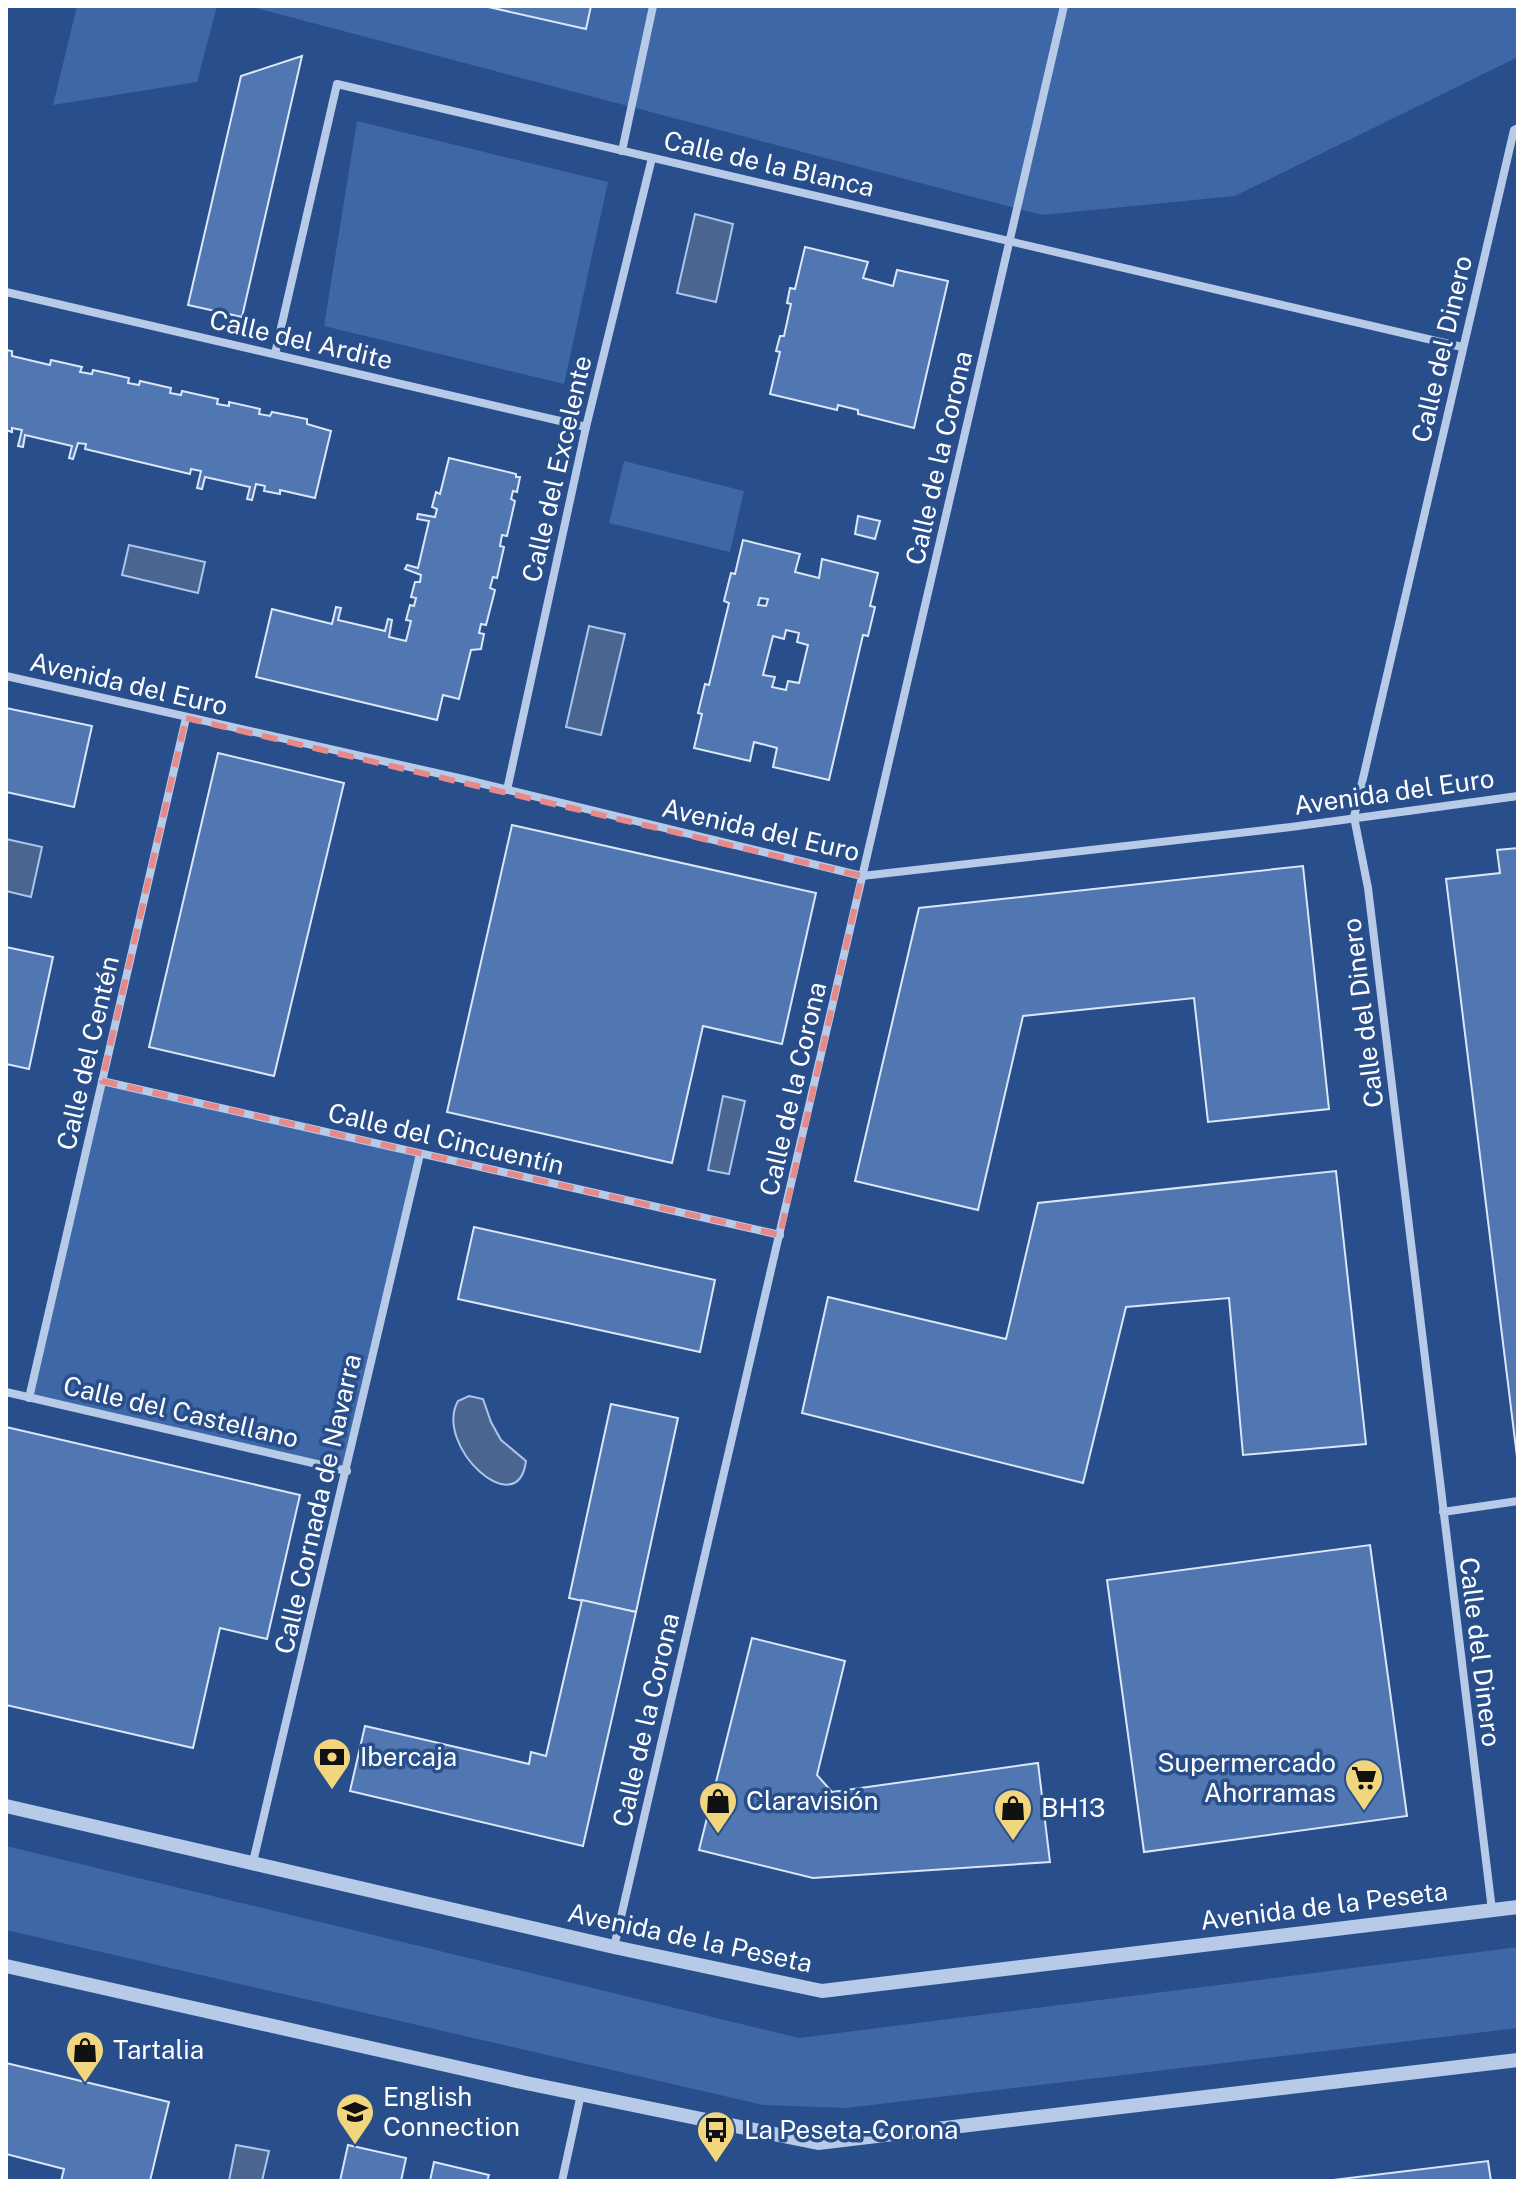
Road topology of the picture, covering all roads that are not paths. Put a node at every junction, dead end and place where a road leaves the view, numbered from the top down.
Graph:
1 (653, 6) edge
2 (1064, 6) edge
3 (1518, 128) edge
4 (622, 151) junction
5 (652, 158) junction
6 (1010, 240) junction
7 (6, 292) edge
8 (1462, 347) junction
9 (275, 354) junction
10 (586, 427) junction
11 (6, 676) edge
12 (186, 718) junction
13 (507, 790) junction
14 (1518, 796) edge
15 (1354, 817) junction
16 (862, 876) junction
17 (102, 1081) junction
18 (420, 1154) junction
19 (780, 1235) junction
20 (6, 1392) edge
21 (29, 1398) junction
22 (347, 1471) junction
23 (1518, 1501) edge
24 (1443, 1512) junction
25 (6, 1806) edge
26 (253, 1862) junction
27 (1518, 1907) edge
28 (1492, 1910) junction
29 (614, 1947) junction
30 (6, 1966) edge
31 (1518, 2060) edge
32 (581, 2094) junction
33 (562, 2181) edge

1 - 4 street
2 - 6 street, Calle de la Corona
3 - 8 street, Calle del Dinero
4 - 5 street, Calle de la Blanca
4 - 9 street, Calle de la Blanca
5 - 6 street, Calle de la Blanca
5 - 10 street, Calle del Excelente
6 - 8 street, Calle de la Blanca
6 - 16 street, Calle de la Corona
7 - 9 street, Calle del Ardite
8 - 15 street, Calle del Dinero
9 - 10 street, Calle del Ardite
10 - 13 street, Calle del Excelente
11 - 12 street, Avenida del Euro
12 - 13 street, Avenida del Euro
12 - 17 street, Calle del Centén
13 - 16 street, Avenida del Euro
14 - 15 street, Avenida del Euro
15 - 16 street, Avenida del Euro
15 - 24 street, Calle del Dinero
16 - 19 street, Calle de la Corona
17 - 18 street, Calle del Cincuentín
17 - 21 street, Calle del Centén
18 - 19 street, Calle del Cincuentín
18 - 22 street, Calle Cornada de Navarra
19 - 29 street, Calle de la Corona
20 - 21 street, Calle del Castellano
21 - 22 street, Calle del Castellano
22 - 26 street, Calle Cornada de Navarra
23 - 24 street
24 - 28 street, Calle del Dinero
25 - 26 street, Avenida de la Peseta
26 - 29 street, Avenida de la Peseta
27 - 28 street, Avenida de la Peseta
28 - 29 street, Avenida de la Peseta
30 - 32 street
31 - 32 street
32 - 33 street

